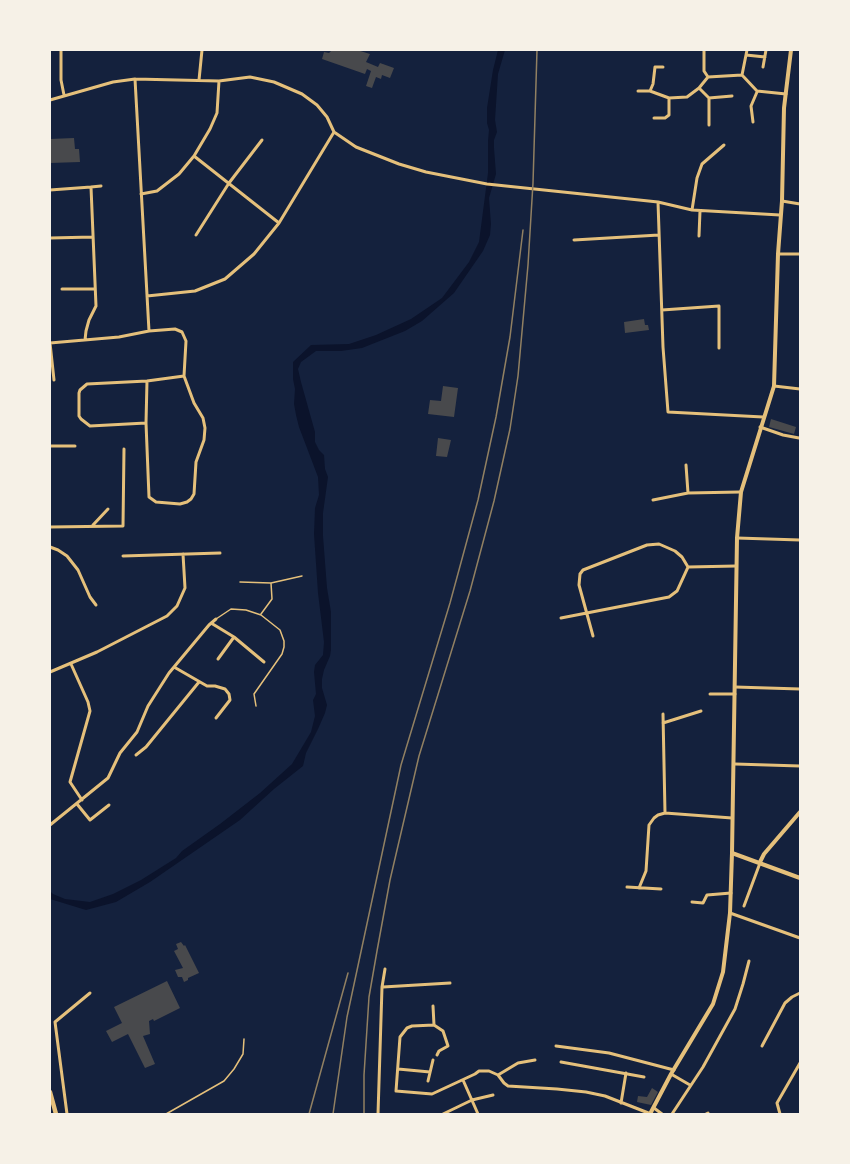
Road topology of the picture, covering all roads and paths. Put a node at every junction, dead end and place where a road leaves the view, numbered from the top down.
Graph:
1 (61, 50) edge
2 (202, 50) edge
3 (704, 50) edge
4 (747, 50) edge
5 (766, 50) edge
6 (791, 50) edge
7 (746, 55) junction
8 (765, 57) junction
9 (663, 67) dead end
10 (763, 67) dead end
11 (742, 75) junction
12 (708, 77) junction
13 (135, 79) junction
14 (199, 80) junction
15 (219, 81) junction
16 (699, 88) junction
17 (638, 91) dead end
18 (650, 91) junction
19 (757, 91) junction
20 (786, 94) junction
21 (64, 95) junction
22 (732, 96) dead end
23 (669, 98) junction
24 (709, 98) junction
25 (50, 100) edge
26 (654, 118) dead end
27 (753, 122) dead end
28 (710, 125) dead end
29 (334, 132) junction
30 (262, 140) dead end
31 (724, 145) dead end
32 (194, 156) junction
33 (229, 183) junction
34 (101, 186) dead end
35 (91, 187) junction
36 (50, 190) edge
37 (141, 194) junction
38 (782, 201) junction
39 (658, 202) junction
40 (801, 204) edge
41 (692, 210) junction
42 (700, 211) junction
43 (780, 215) junction
44 (279, 223) junction
45 (196, 235) dead end
46 (659, 235) junction
47 (699, 236) dead end
48 (93, 237) junction
49 (50, 238) edge
50 (574, 240) dead end
51 (778, 254) junction
52 (801, 254) edge
53 (62, 289) dead end
54 (70, 289) junction
55 (95, 289) junction
56 (70, 296) dead end
57 (147, 296) junction
58 (662, 310) junction
59 (149, 331) junction
60 (86, 340) junction
61 (50, 343) edge
62 (719, 348) dead end
63 (184, 376) junction
64 (54, 380) dead end
65 (147, 381) junction
66 (774, 386) junction
67 (801, 389) edge
68 (763, 417) junction
69 (146, 423) junction
70 (760, 427) junction
71 (798, 438) dead end
72 (50, 446) edge
73 (75, 446) dead end
74 (124, 449) dead end
75 (686, 465) dead end
76 (741, 492) junction
77 (688, 493) junction
78 (653, 500) dead end
79 (108, 508) dead end
80 (92, 526) junction
81 (50, 527) edge
82 (737, 538) junction
83 (801, 540) edge
84 (50, 547) edge
85 (220, 553) dead end
86 (183, 554) junction
87 (123, 556) dead end
88 (736, 566) junction
89 (688, 567) junction
90 (302, 576) dead end
91 (240, 582) dead end
92 (271, 583) junction
93 (96, 605) dead end
94 (586, 613) junction
95 (261, 615) junction
96 (561, 618) dead end
97 (216, 619) joint
98 (211, 623) junction
99 (593, 636) dead end
100 (234, 637) junction
101 (218, 659) dead end
102 (264, 662) dead end
103 (71, 664) junction
104 (174, 667) junction
105 (50, 672) edge
106 (199, 682) junction
107 (735, 687) junction
108 (801, 689) edge
109 (710, 694) dead end
110 (735, 694) junction
111 (256, 706) dead end
112 (701, 711) dead end
113 (663, 714) dead end
114 (216, 718) dead end
115 (663, 723) junction
116 (136, 755) dead end
117 (735, 764) junction
118 (801, 766) edge
119 (82, 800) junction
120 (77, 804) junction
121 (109, 805) dead end
122 (801, 812) edge
123 (665, 813) junction
124 (732, 818) junction
125 (50, 825) edge
126 (732, 853) junction
127 (760, 862) junction
128 (801, 878) edge
129 (627, 887) dead end
130 (639, 888) junction
131 (662, 889) dead end
132 (731, 893) junction
133 (692, 902) dead end
134 (744, 906) dead end
135 (730, 913) junction
136 (801, 938) edge
137 (749, 961) dead end
138 (385, 969) dead end
139 (450, 983) dead end
140 (382, 987) junction
141 (90, 993) dead end
142 (801, 993) edge
143 (433, 1006) dead end
144 (434, 1025) junction
145 (244, 1039) dead end
146 (556, 1046) dead end
147 (762, 1046) dead end
148 (437, 1055) dead end
149 (433, 1060) dead end
150 (535, 1060) dead end
151 (561, 1062) dead end
152 (801, 1063) edge
153 (398, 1069) junction
154 (430, 1072) junction
155 (673, 1072) junction
156 (626, 1073) junction
157 (498, 1075) junction
158 (644, 1077) dead end
159 (462, 1080) junction
160 (428, 1081) dead end
161 (690, 1085) junction
162 (50, 1092) edge
163 (493, 1095) dead end
164 (472, 1100) junction
165 (621, 1102) junction
166 (654, 1108) junction
167 (56, 1114) edge
168 (67, 1114) edge
169 (166, 1114) edge
170 (378, 1114) edge
171 (443, 1114) edge
172 (478, 1114) edge
173 (650, 1114) edge
174 (662, 1114) edge
175 (672, 1114) edge
176 (780, 1114) edge

1 - 21 street
2 - 14 street
3 - 12 street
4 - 7 street
5 - 8 street
6 - 20 street
7 - 8 street
7 - 11 street
8 - 10 street
9 - 18 street
11 - 12 street
11 - 19 street
12 - 16 street
13 - 14 street
13 - 21 street
13 - 37 street
14 - 15 street
15 - 29 street
15 - 32 street
16 - 23 street
16 - 24 street
17 - 18 street
18 - 23 street
19 - 20 street
19 - 27 street
20 - 38 street
21 - 25 street
22 - 24 street
23 - 26 street
24 - 28 street
29 - 39 street
29 - 44 street
30 - 33 street
31 - 41 street
32 - 33 street
32 - 37 street
33 - 44 street
33 - 45 street
34 - 35 street
35 - 36 street
35 - 48 street
37 - 57 street
38 - 40 street
38 - 43 street
39 - 41 street
39 - 46 street
41 - 42 street
42 - 43 street
42 - 47 street
43 - 51 street
44 - 57 street
46 - 50 street
46 - 58 street
48 - 49 street
48 - 55 street
51 - 52 street
51 - 66 street
53 - 54 street
54 - 55 street
54 - 56 street
55 - 60 street
57 - 59 street
58 - 62 street
58 - 68 street
59 - 60 street
59 - 63 street
60 - 61 street
61 - 64 street
63 - 65 street
63 - 69 street
65 - 69 street
65 - 69 street
66 - 67 street
66 - 68 street
68 - 70 street
70 - 71 street
70 - 76 street
72 - 73 street
74 - 80 street
75 - 77 street
76 - 77 street
76 - 82 street
77 - 78 street
79 - 80 street
80 - 81 street
82 - 83 street
82 - 88 street
84 - 93 street
85 - 86 street
86 - 87 street
86 - 103 street
88 - 89 street
88 - 107 street
89 - 94 street
89 - 94 street
90 - 92 lane
91 - 92 lane
92 - 95 lane
94 - 96 street
94 - 99 street
95 - 97 lane
95 - 111 lane
97 - 98 street
98 - 100 street
98 - 104 street
100 - 101 street
100 - 102 street
103 - 105 street
103 - 119 street
104 - 106 street
104 - 119 street
106 - 114 street
106 - 116 street
107 - 108 street
107 - 110 street
109 - 110 street
110 - 117 street
112 - 115 street
113 - 115 street
115 - 123 street
117 - 118 street
117 - 124 street
119 - 120 street
120 - 121 street
120 - 125 street
122 - 127 street
123 - 124 street
123 - 130 street
124 - 126 street
126 - 127 street
126 - 132 street
127 - 128 street
127 - 134 street
129 - 130 street
130 - 131 street
132 - 133 street
132 - 135 street
135 - 136 street
135 - 155 street
137 - 161 street
138 - 140 street
139 - 140 street
140 - 170 street
141 - 168 street
142 - 147 street
143 - 144 street
144 - 148 street
144 - 153 street
145 - 169 lane
146 - 155 street
149 - 154 street
150 - 157 street
151 - 156 street
152 - 176 street
153 - 154 street
153 - 159 street
154 - 160 street
155 - 161 street
155 - 166 street
156 - 158 street
156 - 165 street
157 - 159 street
157 - 165 street
159 - 164 street
161 - 175 street
162 - 167 main road
163 - 164 street
164 - 171 street
164 - 172 street
165 - 173 street
166 - 173 street
166 - 174 street

